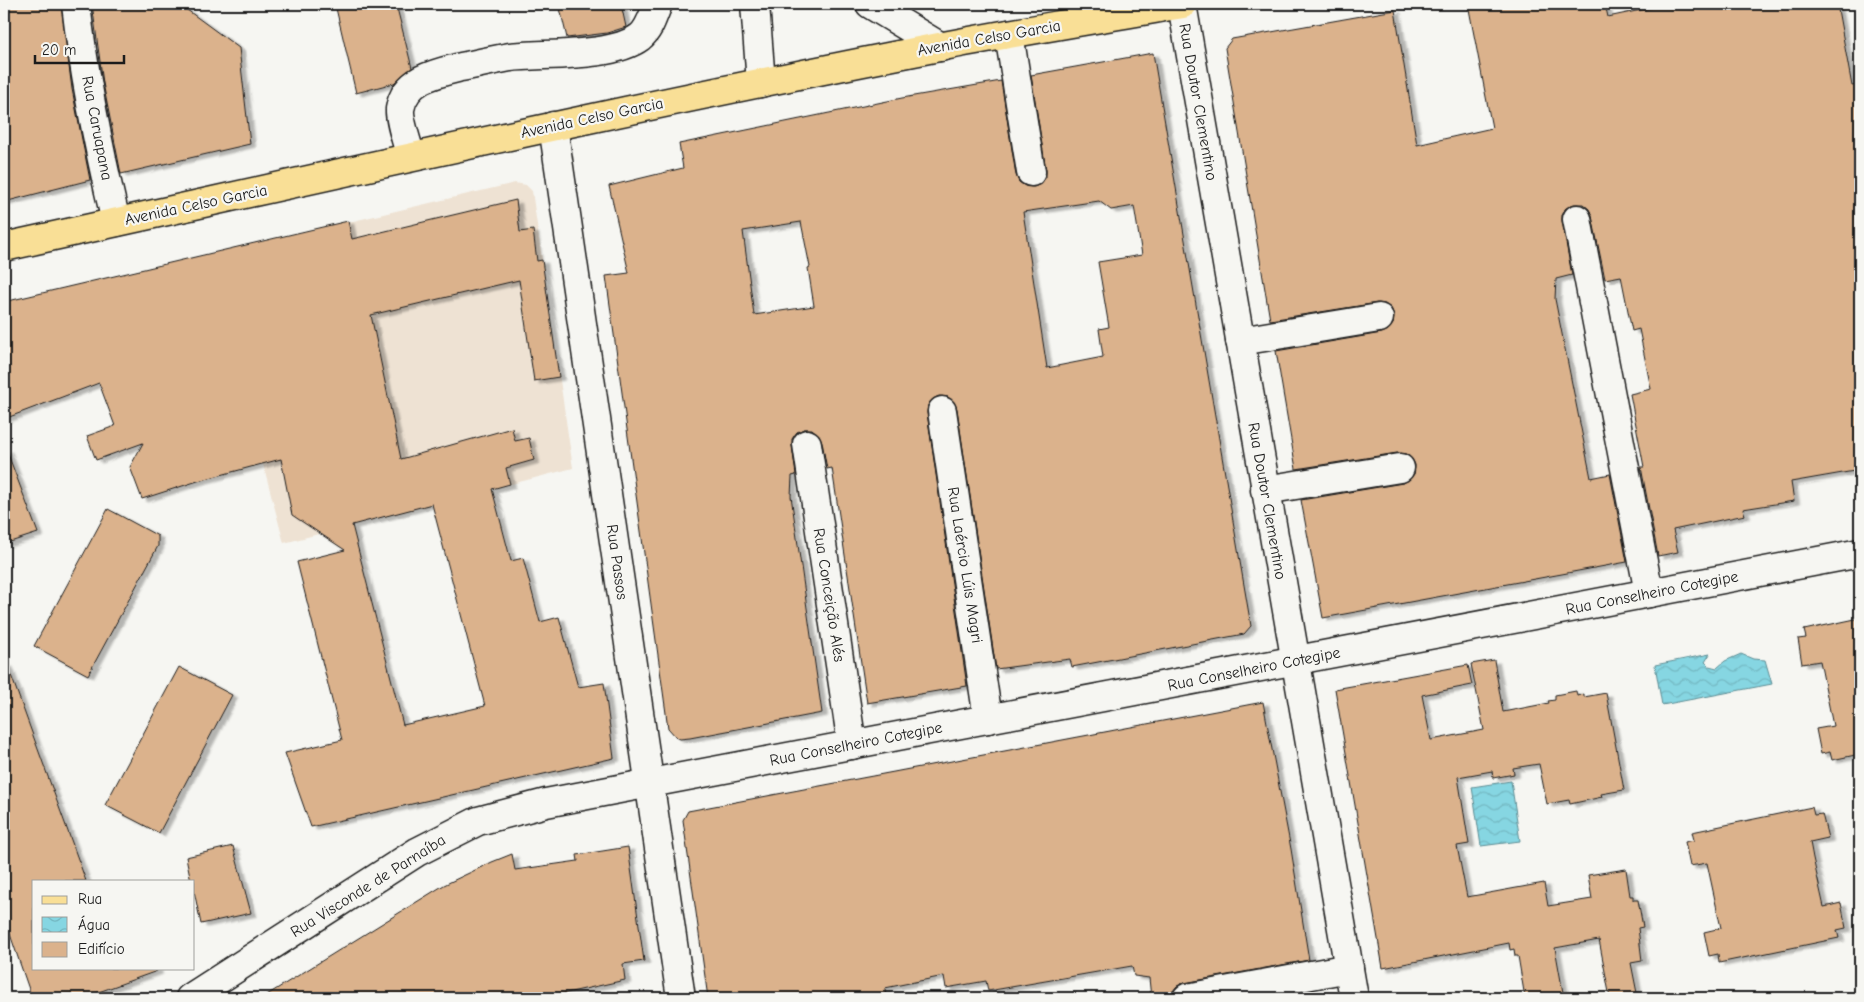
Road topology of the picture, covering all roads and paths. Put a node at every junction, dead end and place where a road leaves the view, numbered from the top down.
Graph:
1 (76, 4) edge
2 (658, 4) edge
3 (754, 4) edge
4 (870, 4) edge
5 (1182, 4) edge
6 (1010, 34) junction
7 (941, 47) junction
8 (761, 83) junction
9 (553, 126) junction
10 (411, 158) junction
11 (1031, 172) dead end
12 (1577, 219) dead end
13 (116, 222) junction
14 (4, 247) edge
15 (1379, 318) dead end
16 (1240, 341) junction
17 (942, 411) dead end
18 (807, 444) dead end
19 (1400, 468) dead end
20 (1265, 490) junction
21 (1860, 553) edge
22 (1650, 593) junction
23 (1294, 661) junction
24 (988, 719) junction
25 (852, 745) junction
26 (648, 784) junction
27 (1349, 968) junction
28 (190, 998) edge
29 (681, 998) edge
30 (1187, 998) edge
31 (1354, 998) edge

1 - 13 street, Rua Caruapana
2 - 10 street
3 - 8 street
4 - 7 street
5 - 6 main road, Avenida Celso Garcia
5 - 16 street, Rua Doutor Clementino
6 - 7 main road, Avenida Celso Garcia
6 - 11 street
7 - 8 main road, Avenida Celso Garcia
8 - 9 main road, Avenida Celso Garcia
9 - 10 main road, Avenida Celso Garcia
9 - 26 street, Rua Passos
10 - 13 main road, Avenida Celso Garcia
12 - 22 street
13 - 14 main road, Avenida Celso Garcia
15 - 16 street
16 - 20 street, Rua Doutor Clementino
17 - 24 street, Rua Laércio Lúis Magri
18 - 25 street, Rua Conceição Alés
19 - 20 street
20 - 23 street, Rua Doutor Clementino
21 - 22 street, Rua Conselheiro Cotegipe
22 - 23 street, Rua Conselheiro Cotegipe
23 - 24 street, Rua Conselheiro Cotegipe
23 - 27 street, Rua Doutor Clementino
24 - 25 street, Rua Conselheiro Cotegipe
25 - 26 street, Rua Conselheiro Cotegipe
26 - 28 street, Rua Visconde de Parnaíba
26 - 29 street, Rua Passos
27 - 30 street
27 - 31 street, Rua Doutor Clementino

